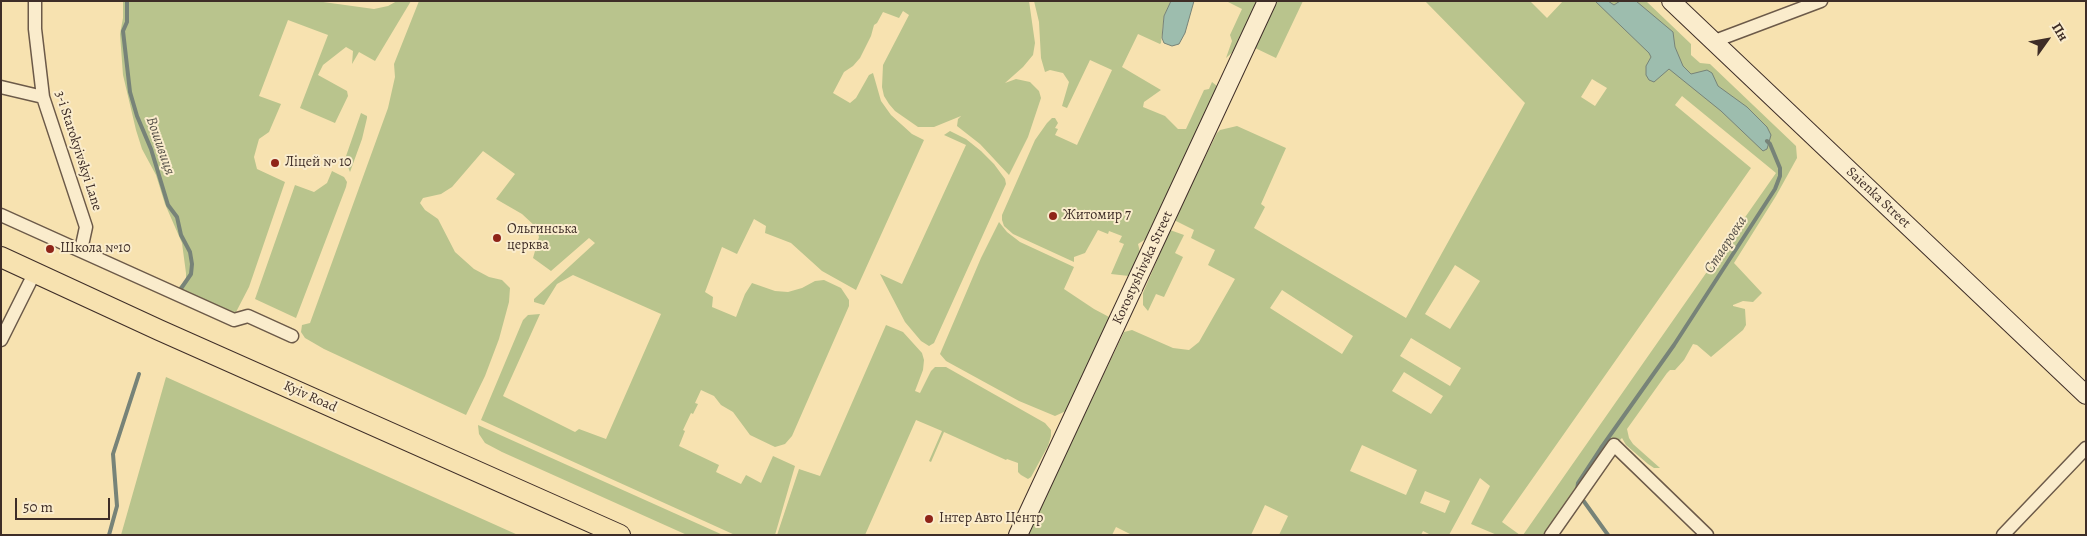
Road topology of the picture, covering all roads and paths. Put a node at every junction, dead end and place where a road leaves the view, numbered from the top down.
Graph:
1 (35, 1) edge
2 (1267, 1) edge
3 (1671, 1) edge
4 (1821, 1) edge
5 (1712, 42) junction
6 (1, 87) edge
7 (43, 97) junction
8 (1, 214) edge
9 (81, 250) junction
10 (1, 257) edge
11 (35, 272) junction
12 (292, 336) dead end
13 (1, 340) edge
14 (2086, 395) edge
15 (2086, 448) edge
16 (620, 535) edge
17 (1018, 535) edge
18 (1551, 535) edge
19 (1707, 535) edge
20 (2003, 535) edge

1 - 7 street, 3-i Starokyivskyi Lane
2 - 17 street, Korostyshivska Street
3 - 5 street, Saienka Street
4 - 5 street
5 - 14 street, Saienka Street
6 - 7 street
7 - 9 street, 3-i Starokyivskyi Lane
8 - 9 street
9 - 12 street
10 - 11 main road, Kyiv Road
11 - 13 street
11 - 16 main road, Kyiv Road
15 - 20 street
18 - 19 street

